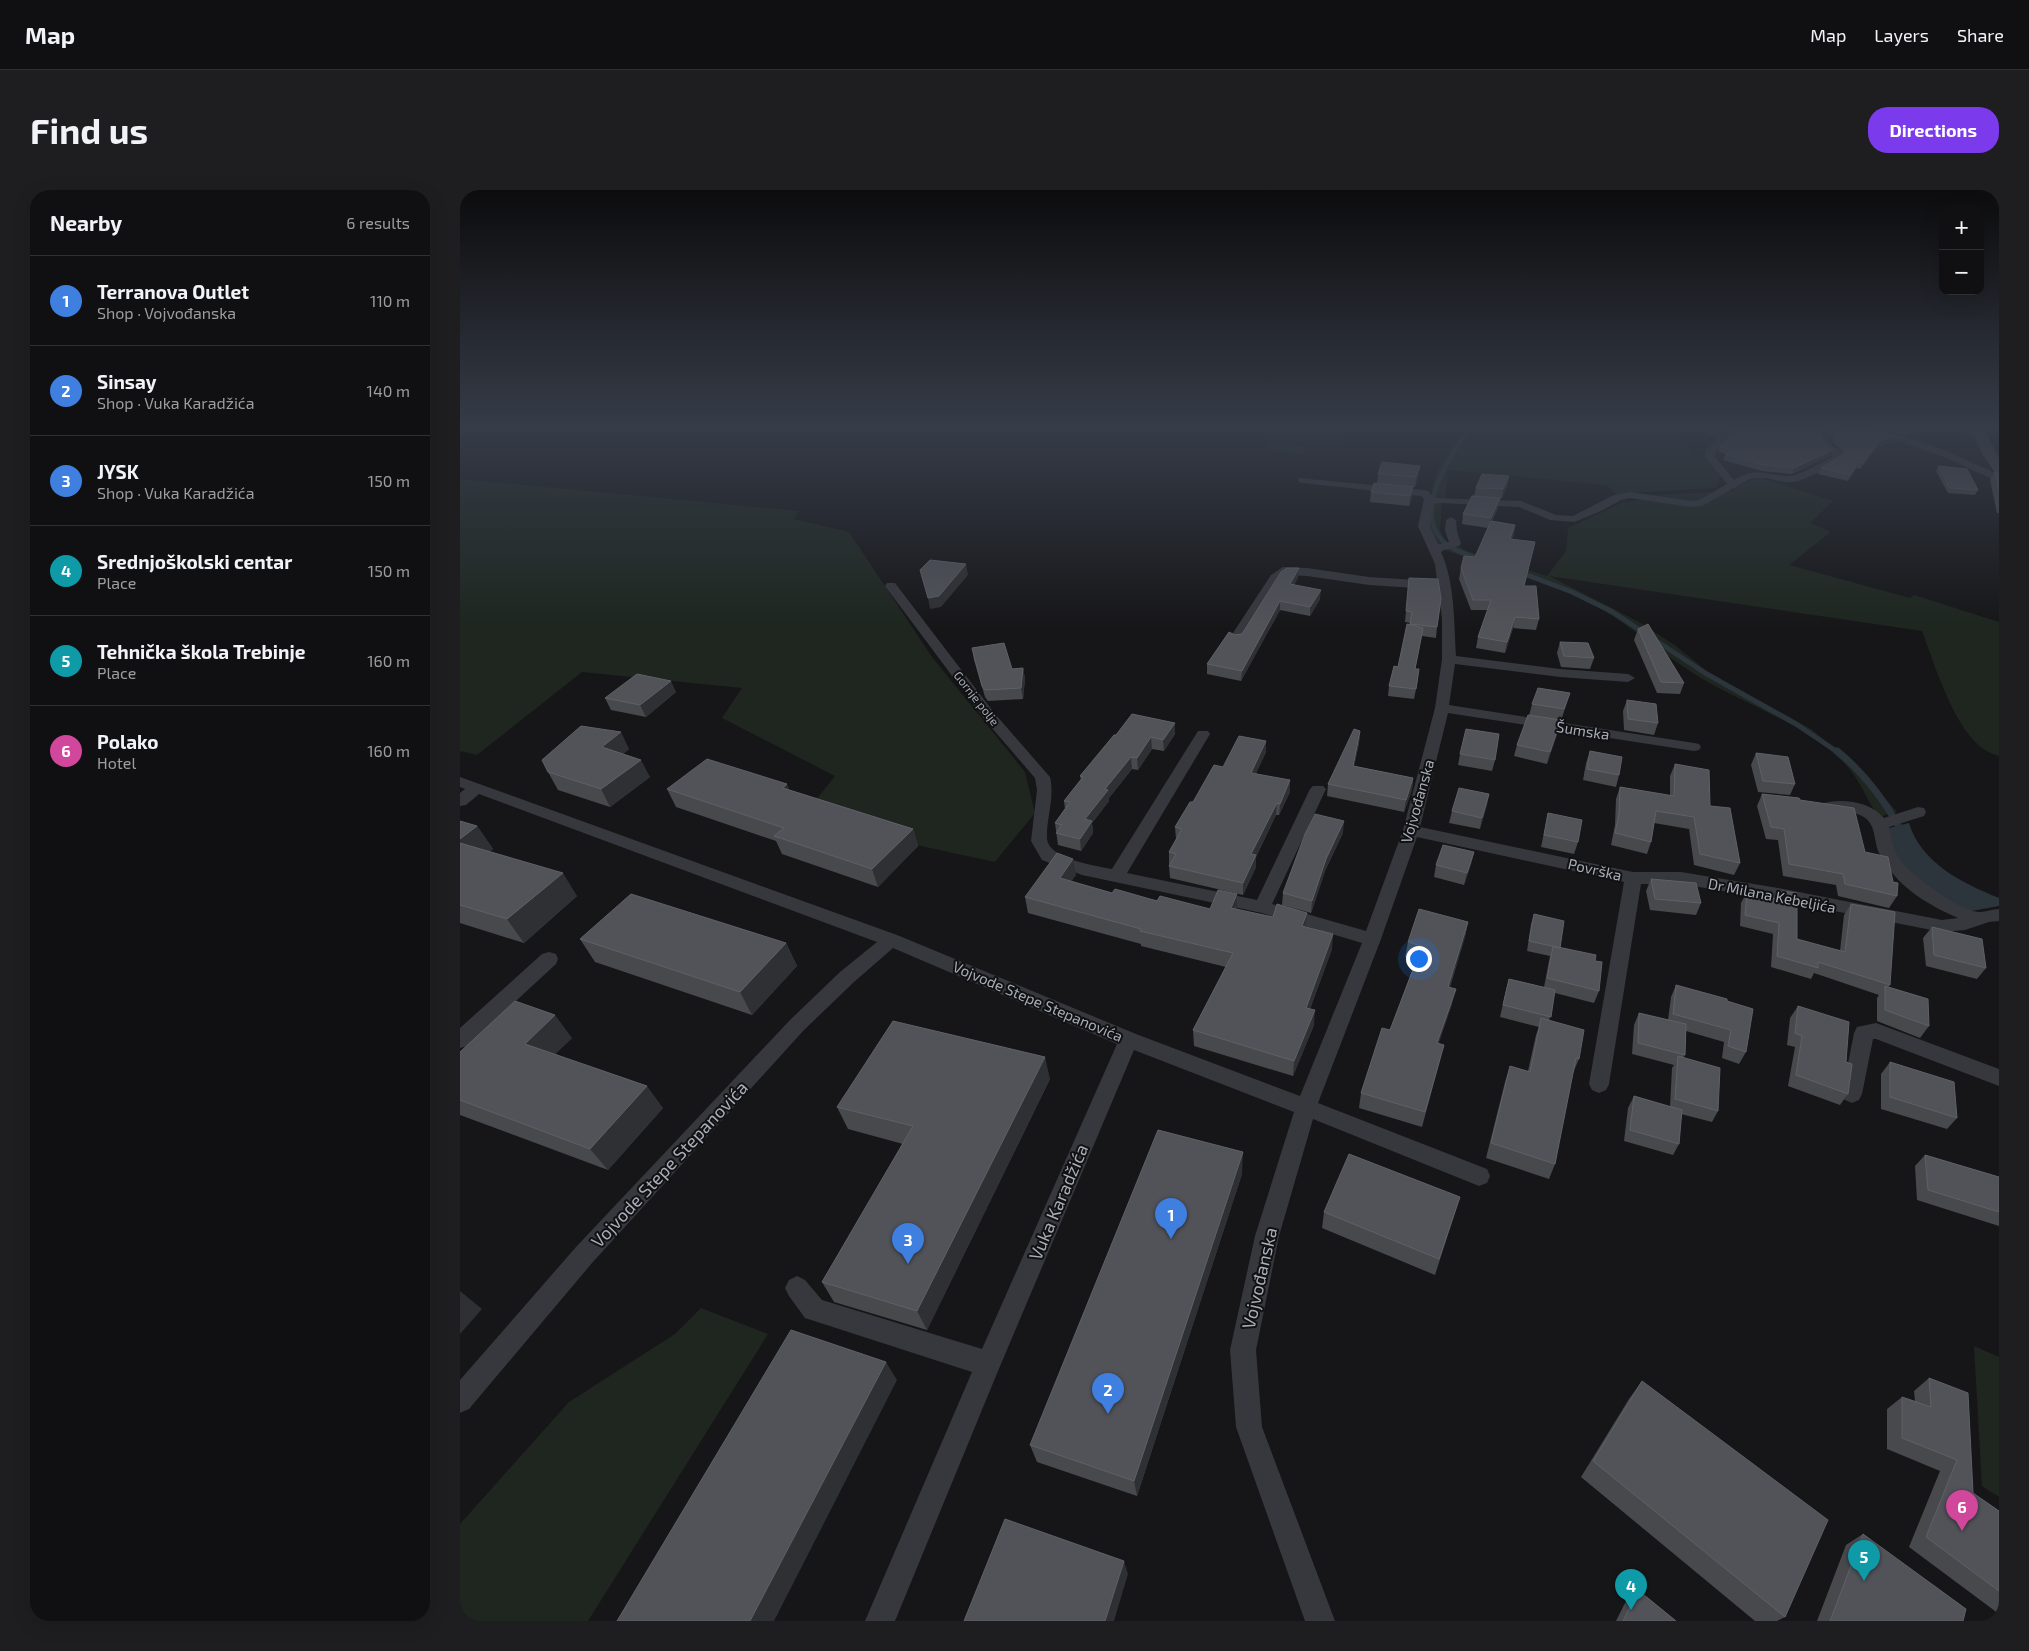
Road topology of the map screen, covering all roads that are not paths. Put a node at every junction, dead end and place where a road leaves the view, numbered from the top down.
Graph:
1 (1427, 496) edge
2 (1625, 496) edge
3 (1635, 496) edge
4 (1716, 496) edge
5 (1433, 501) junction
6 (1451, 520) dead end
7 (1437, 550) junction
8 (1444, 584) junction
9 (891, 586) dead end
10 (1236, 639) edge
11 (1449, 659) junction
12 (1628, 678) dead end
13 (1442, 708) junction
14 (1203, 734) dead end
15 (1694, 747) dead end
16 (460, 782) edge
17 (477, 788) junction
18 (1318, 789) dead end
19 (460, 802) edge
20 (1819, 805) edge
21 (1912, 814) dead end
22 (1883, 824) junction
23 (1411, 830) junction
24 (1116, 876) junction
25 (1633, 878) junction
26 (1262, 907) junction
27 (1999, 916) edge
28 (1978, 919) junction
29 (1372, 939) junction
30 (891, 940) junction
31 (549, 959) dead end
32 (460, 1040) edge
33 (1129, 1040) junction
34 (1999, 1078) edge
35 (1599, 1084) dead end
36 (1852, 1094) dead end
37 (1306, 1107) junction
38 (1479, 1176) dead end
39 (797, 1288) dead end
40 (988, 1364) junction
41 (460, 1400) edge
42 (880, 1621) edge
43 (1320, 1621) edge

1 - 5 street
2 - 5 street
3 - 4 street
5 - 7 street, Vojvođanska
6 - 7 street
7 - 8 street, Vojvođanska
8 - 10 street
8 - 11 street, Vojvođanska
9 - 24 street, Gornje polje
11 - 12 street
11 - 13 street, Vojvođanska
13 - 15 street, Šumska
13 - 23 street, Vojvođanska
14 - 24 street
16 - 17 street, Vojvode Stepe Stepanovića
17 - 19 street
17 - 30 street, Vojvode Stepe Stepanovića
18 - 26 street
20 - 22 street
21 - 22 street
22 - 28 street
23 - 25 street, Površka
23 - 29 street, Vojvođanska
24 - 26 street
25 - 28 street, Dr Milana Kebeljića
25 - 35 street, Površka
26 - 29 street
27 - 28 street, Dr Milana Kebeljića
29 - 37 street, Vojvođanska
30 - 33 street, Vojvode Stepe Stepanovića
30 - 41 street, Vojvode Stepe Stepanovića
31 - 32 street
33 - 37 street, Vojvode Stepe Stepanovića
33 - 40 street, Vuka Karadžića
34 - 36 street
37 - 38 street, Vojvode Stepe Stepanovića
37 - 43 street, Vojvođanska
39 - 40 street
40 - 42 street, Vuka Karadžića

